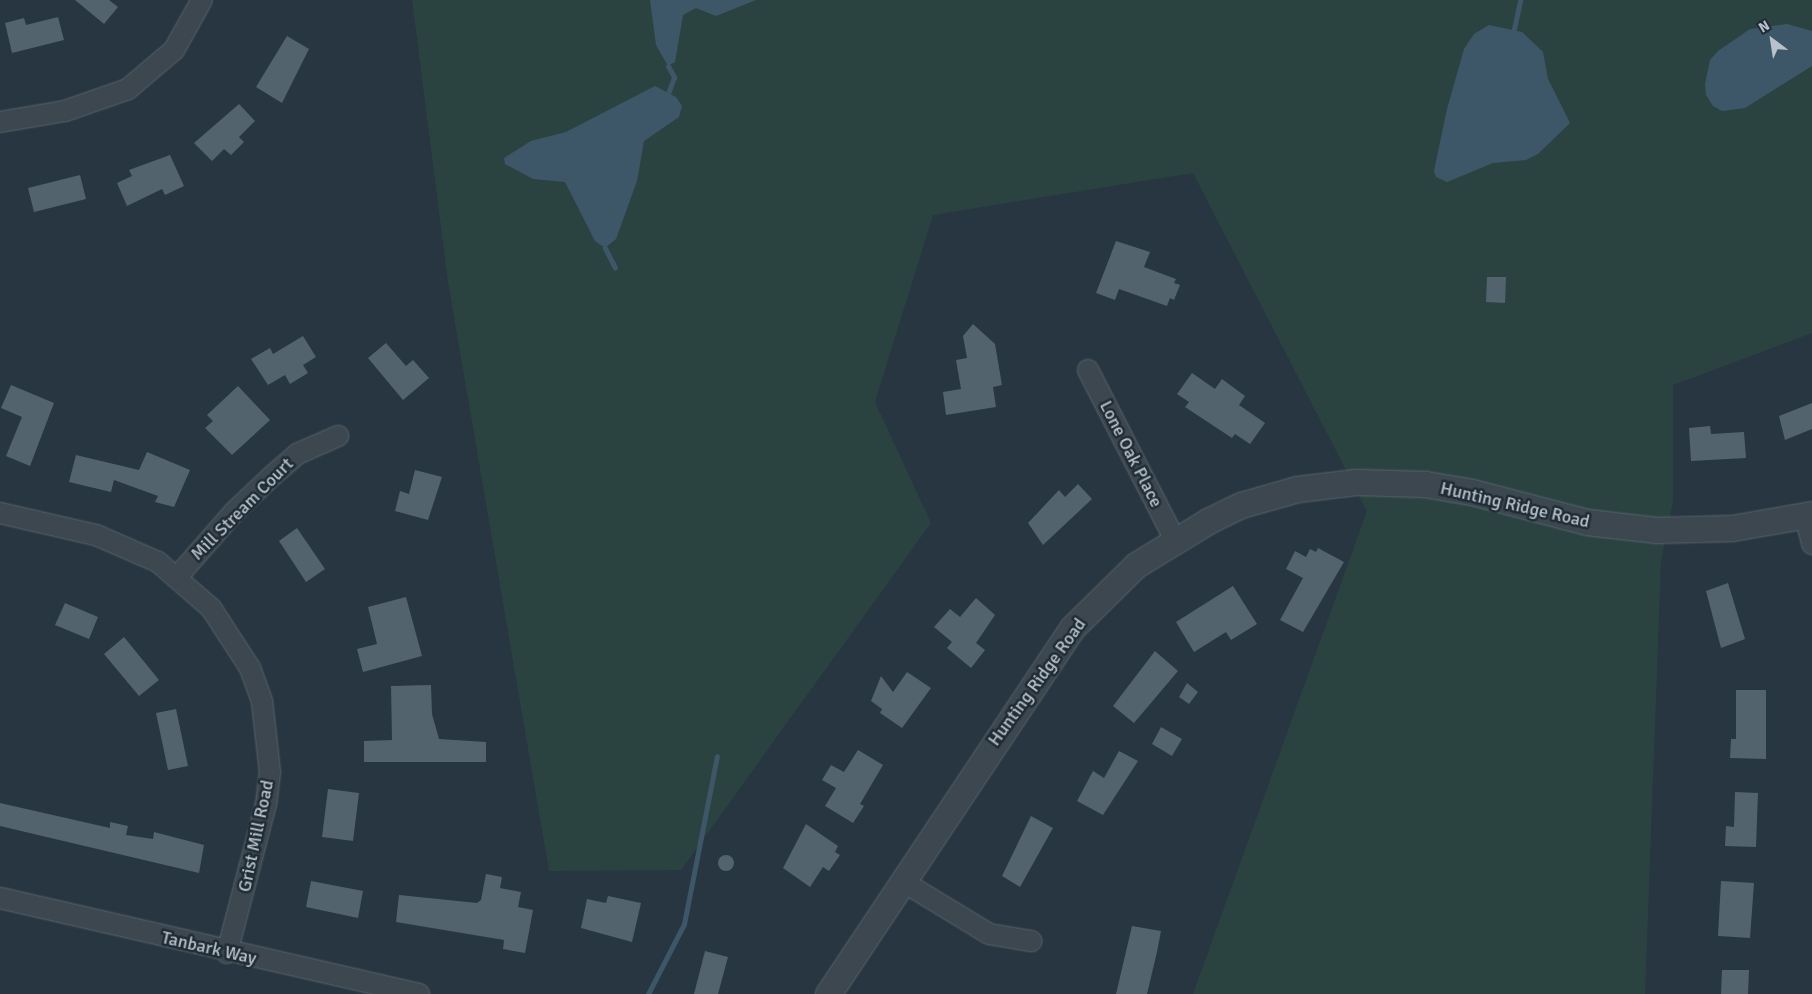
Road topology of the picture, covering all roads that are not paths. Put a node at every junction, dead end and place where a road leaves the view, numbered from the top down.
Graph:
1 (202, 0) edge
2 (0, 122) edge
3 (1088, 370) dead end
4 (338, 436) dead end
5 (0, 513) edge
6 (1809, 514) edge
7 (1174, 538) junction
8 (1812, 544) edge
9 (178, 576) junction
10 (902, 881) junction
11 (0, 898) edge
12 (1031, 941) dead end
13 (227, 953) junction
14 (393, 992) edge
15 (419, 994) edge
16 (828, 994) edge

1 - 2 street
3 - 7 street, Lone Oak Place
4 - 9 street, Mill Stream Court
5 - 9 street, Grist Mill Road
6 - 7 street, Hunting Ridge Road
6 - 8 street
7 - 10 street, Hunting Ridge Road
9 - 13 street, Grist Mill Road
10 - 12 street
10 - 16 street, Hunting Ridge Road
11 - 13 street, Tanbark Way
13 - 14 street, Tanbark Way
14 - 15 street, Tanbark Way

